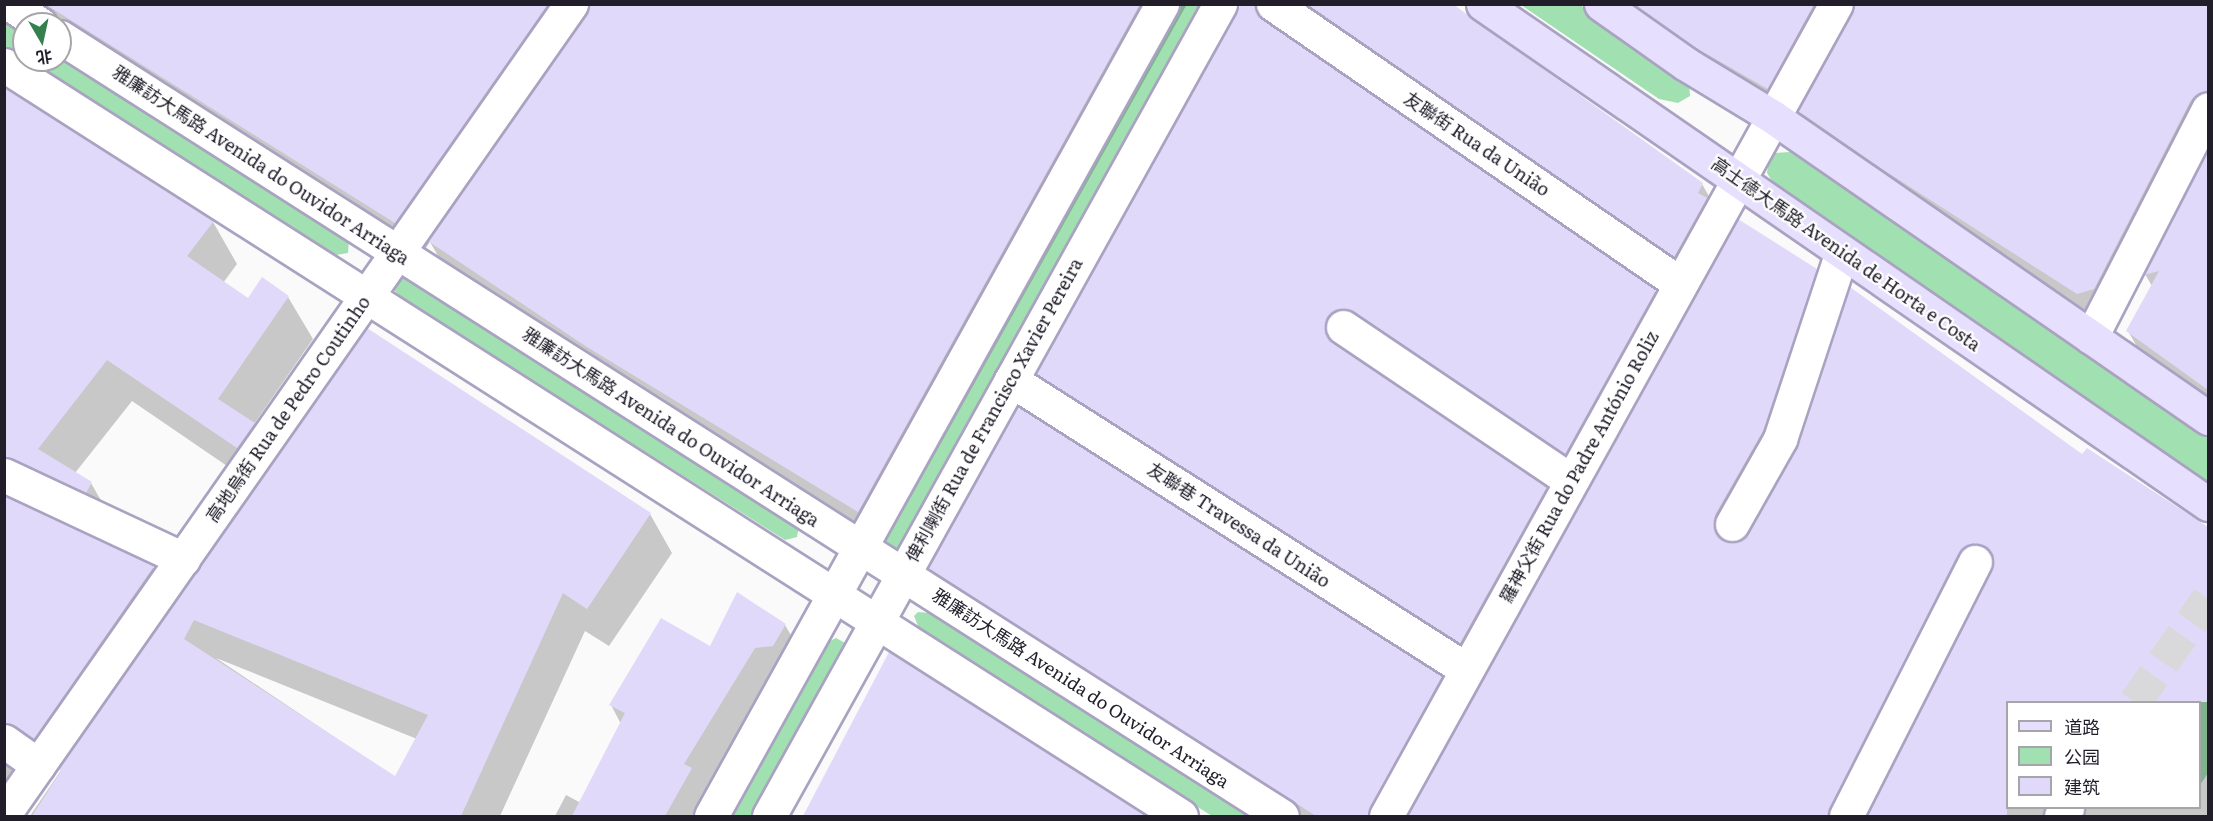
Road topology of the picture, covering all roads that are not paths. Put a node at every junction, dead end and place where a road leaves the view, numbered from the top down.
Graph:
1 (571, 4) edge
2 (1162, 4) edge
3 (1220, 4) edge
4 (1273, 4) edge
5 (1483, 4) edge
6 (1601, 4) edge
7 (1836, 4) edge
8 (72, 45) edge
9 (4, 65) edge
10 (2208, 109) edge
11 (1773, 117) junction
12 (1738, 179) junction
13 (398, 252) junction
14 (1842, 252) junction
15 (1680, 284) junction
16 (367, 296) junction
17 (1343, 327) dead end
18 (2091, 337) junction
19 (1011, 380) junction
20 (2208, 418) edge
21 (4, 475) edge
22 (1571, 481) junction
23 (2208, 504) edge
24 (1732, 524) dead end
25 (861, 548) junction
26 (183, 558) junction
27 (1975, 562) dead end
28 (903, 575) junction
29 (835, 594) junction
30 (877, 622) junction
31 (1467, 670) junction
32 (4, 741) edge
33 (39, 765) junction
34 (4, 814) edge
35 (711, 816) edge
36 (769, 816) edge
37 (1181, 816) edge
38 (1282, 816) edge
39 (1386, 816) edge
40 (1846, 816) edge

1 - 13 street, 高地烏街 Rua de Pedro Coutinho
2 - 25 street
3 - 19 street, 俾利喇街 Rua de Francisco Xavier Pereira
4 - 15 street, 友聯街 Rua da União
5 - 12 main road, 高士德大馬路 Avenida de Horta e Costa
6 - 11 main road
7 - 11 street, 羅神父街 Rua do Padre António Roliz
8 - 13 street, 雅廉訪大馬路 Avenida do Ouvidor Arriaga
9 - 16 street
10 - 18 street
11 - 12 street, 羅神父街 Rua do Padre António Roliz
11 - 18 main road
12 - 14 main road, 高士德大馬路 Avenida de Horta e Costa
12 - 15 street, 羅神父街 Rua do Padre António Roliz
13 - 16 street, 高地烏街 Rua de Pedro Coutinho
13 - 25 street, 雅廉訪大馬路 Avenida do Ouvidor Arriaga
14 - 23 main road, 高士德大馬路 Avenida de Horta e Costa
14 - 24 street
15 - 22 street, 羅神父街 Rua do Padre António Roliz
16 - 26 street, 高地烏街 Rua de Pedro Coutinho
16 - 29 street
17 - 22 street
18 - 20 main road
19 - 28 street, 俾利喇街 Rua de Francisco Xavier Pereira
19 - 31 street, 友聯巷 Travessa da União
21 - 26 street
22 - 31 street, 羅神父街 Rua do Padre António Roliz
25 - 28 street, 雅廉訪大馬路 Avenida do Ouvidor Arriaga
25 - 29 street
26 - 33 street, 高地烏街 Rua de Pedro Coutinho
27 - 40 street
28 - 30 street, 俾利喇街 Rua de Francisco Xavier Pereira
28 - 38 street, 雅廉訪大馬路 Avenida do Ouvidor Arriaga
29 - 30 street
29 - 35 street
30 - 36 street, 俾利喇街 Rua de Francisco Xavier Pereira
30 - 37 street
31 - 39 street, 羅神父街 Rua do Padre António Roliz
32 - 33 street
33 - 34 street, 高地烏街 Rua de Pedro Coutinho

